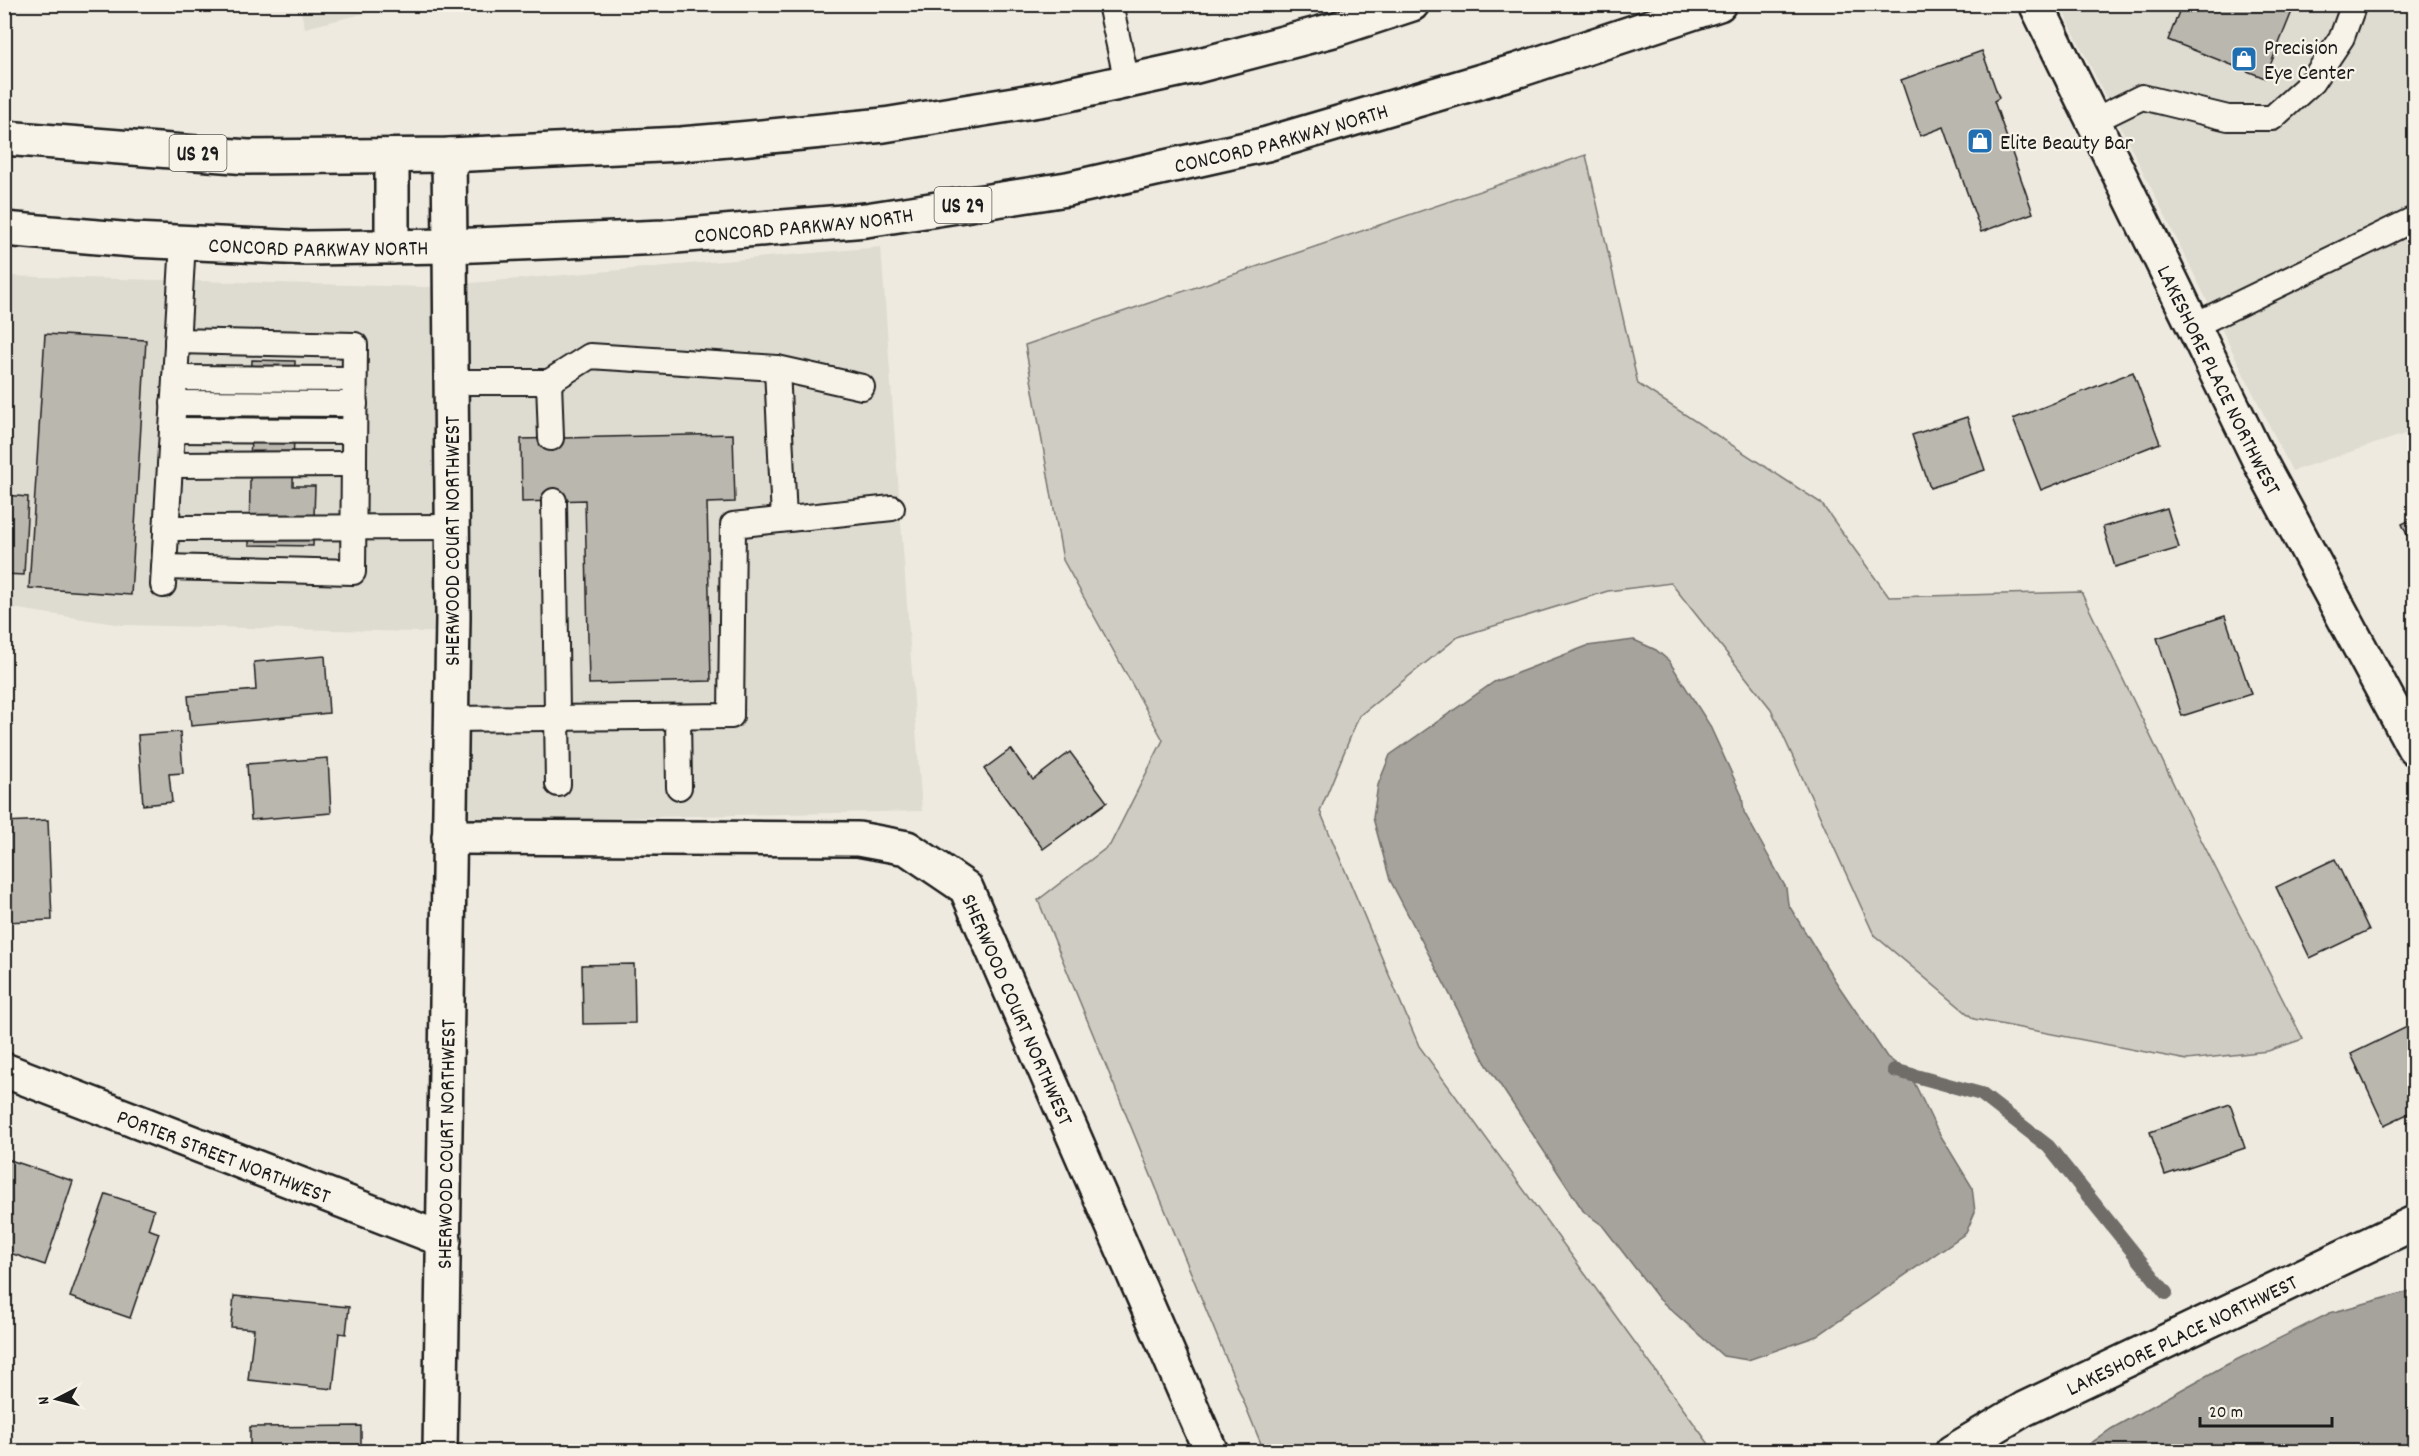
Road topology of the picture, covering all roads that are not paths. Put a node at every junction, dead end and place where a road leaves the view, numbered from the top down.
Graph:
1 (1110, 4) edge
2 (1412, 4) edge
3 (1719, 4) edge
4 (2036, 4) edge
5 (2354, 4) edge
6 (1128, 82) junction
7 (2093, 121) junction
8 (4, 138) edge
9 (449, 155) junction
10 (392, 156) junction
11 (2415, 219) edge
12 (4, 229) edge
13 (183, 242) junction
14 (392, 246) junction
15 (450, 246) junction
16 (2193, 326) junction
17 (177, 341) junction
18 (777, 368) junction
19 (175, 378) junction
20 (354, 379) junction
21 (451, 382) junction
22 (549, 382) junction
23 (862, 387) dead end
24 (173, 403) junction
25 (354, 404) junction
26 (172, 430) junction
27 (354, 431) junction
28 (551, 438) dead end
29 (354, 464) junction
30 (170, 465) junction
31 (554, 501) dead end
32 (892, 508) dead end
33 (784, 519) junction
34 (452, 527) junction
35 (166, 528) junction
36 (354, 528) junction
37 (678, 717) junction
38 (556, 718) junction
39 (451, 719) junction
40 (2415, 748) edge
41 (558, 784) dead end
42 (679, 787) dead end
43 (449, 837) junction
44 (4, 1070) edge
45 (2412, 1227) edge
46 (444, 1240) junction
47 (440, 1452) edge
48 (1211, 1452) edge
49 (1952, 1452) edge

1 - 6 lane
2 - 6 main road, US 29
3 - 15 main road, CONCORD PARKWAY NORTH / US 29
4 - 7 main road, LAKESHORE PLACE NORTHWEST
5 - 7 lane
6 - 9 main road, US 29
7 - 16 main road, LAKESHORE PLACE NORTHWEST
8 - 10 main road, US 29
9 - 10 main road, US 29
9 - 15 main road, SHERWOOD COURT NORTHWEST
10 - 14 main road
11 - 16 lane
12 - 13 main road, CONCORD PARKWAY NORTH / US 29
13 - 14 main road, CONCORD PARKWAY NORTH / US 29
13 - 17 lane
14 - 15 main road, CONCORD PARKWAY NORTH / US 29
15 - 21 main road, SHERWOOD COURT NORTHWEST
16 - 40 main road, LAKESHORE PLACE NORTHWEST
17 - 19 lane
17 - 20 lane
18 - 22 lane
18 - 23 lane
18 - 33 lane
19 - 20 lane
19 - 24 lane
20 - 25 lane
21 - 22 lane
21 - 34 main road, SHERWOOD COURT NORTHWEST
22 - 28 lane
24 - 25 lane
24 - 26 lane
25 - 27 lane
26 - 27 lane
26 - 30 lane
27 - 29 lane
29 - 30 lane
29 - 36 lane
30 - 35 lane
31 - 38 lane
32 - 33 lane
33 - 37 lane
34 - 36 lane
34 - 39 main road, SHERWOOD COURT NORTHWEST
35 - 36 lane
35 - 36 lane
37 - 38 lane
37 - 42 lane
38 - 39 lane
38 - 41 lane
39 - 43 main road, SHERWOOD COURT NORTHWEST
43 - 46 main road, SHERWOOD COURT NORTHWEST
43 - 48 main road, SHERWOOD COURT NORTHWEST
44 - 46 main road, PORTER STREET NORTHWEST
45 - 49 main road, LAKESHORE PLACE NORTHWEST
46 - 47 main road, SHERWOOD COURT NORTHWEST

